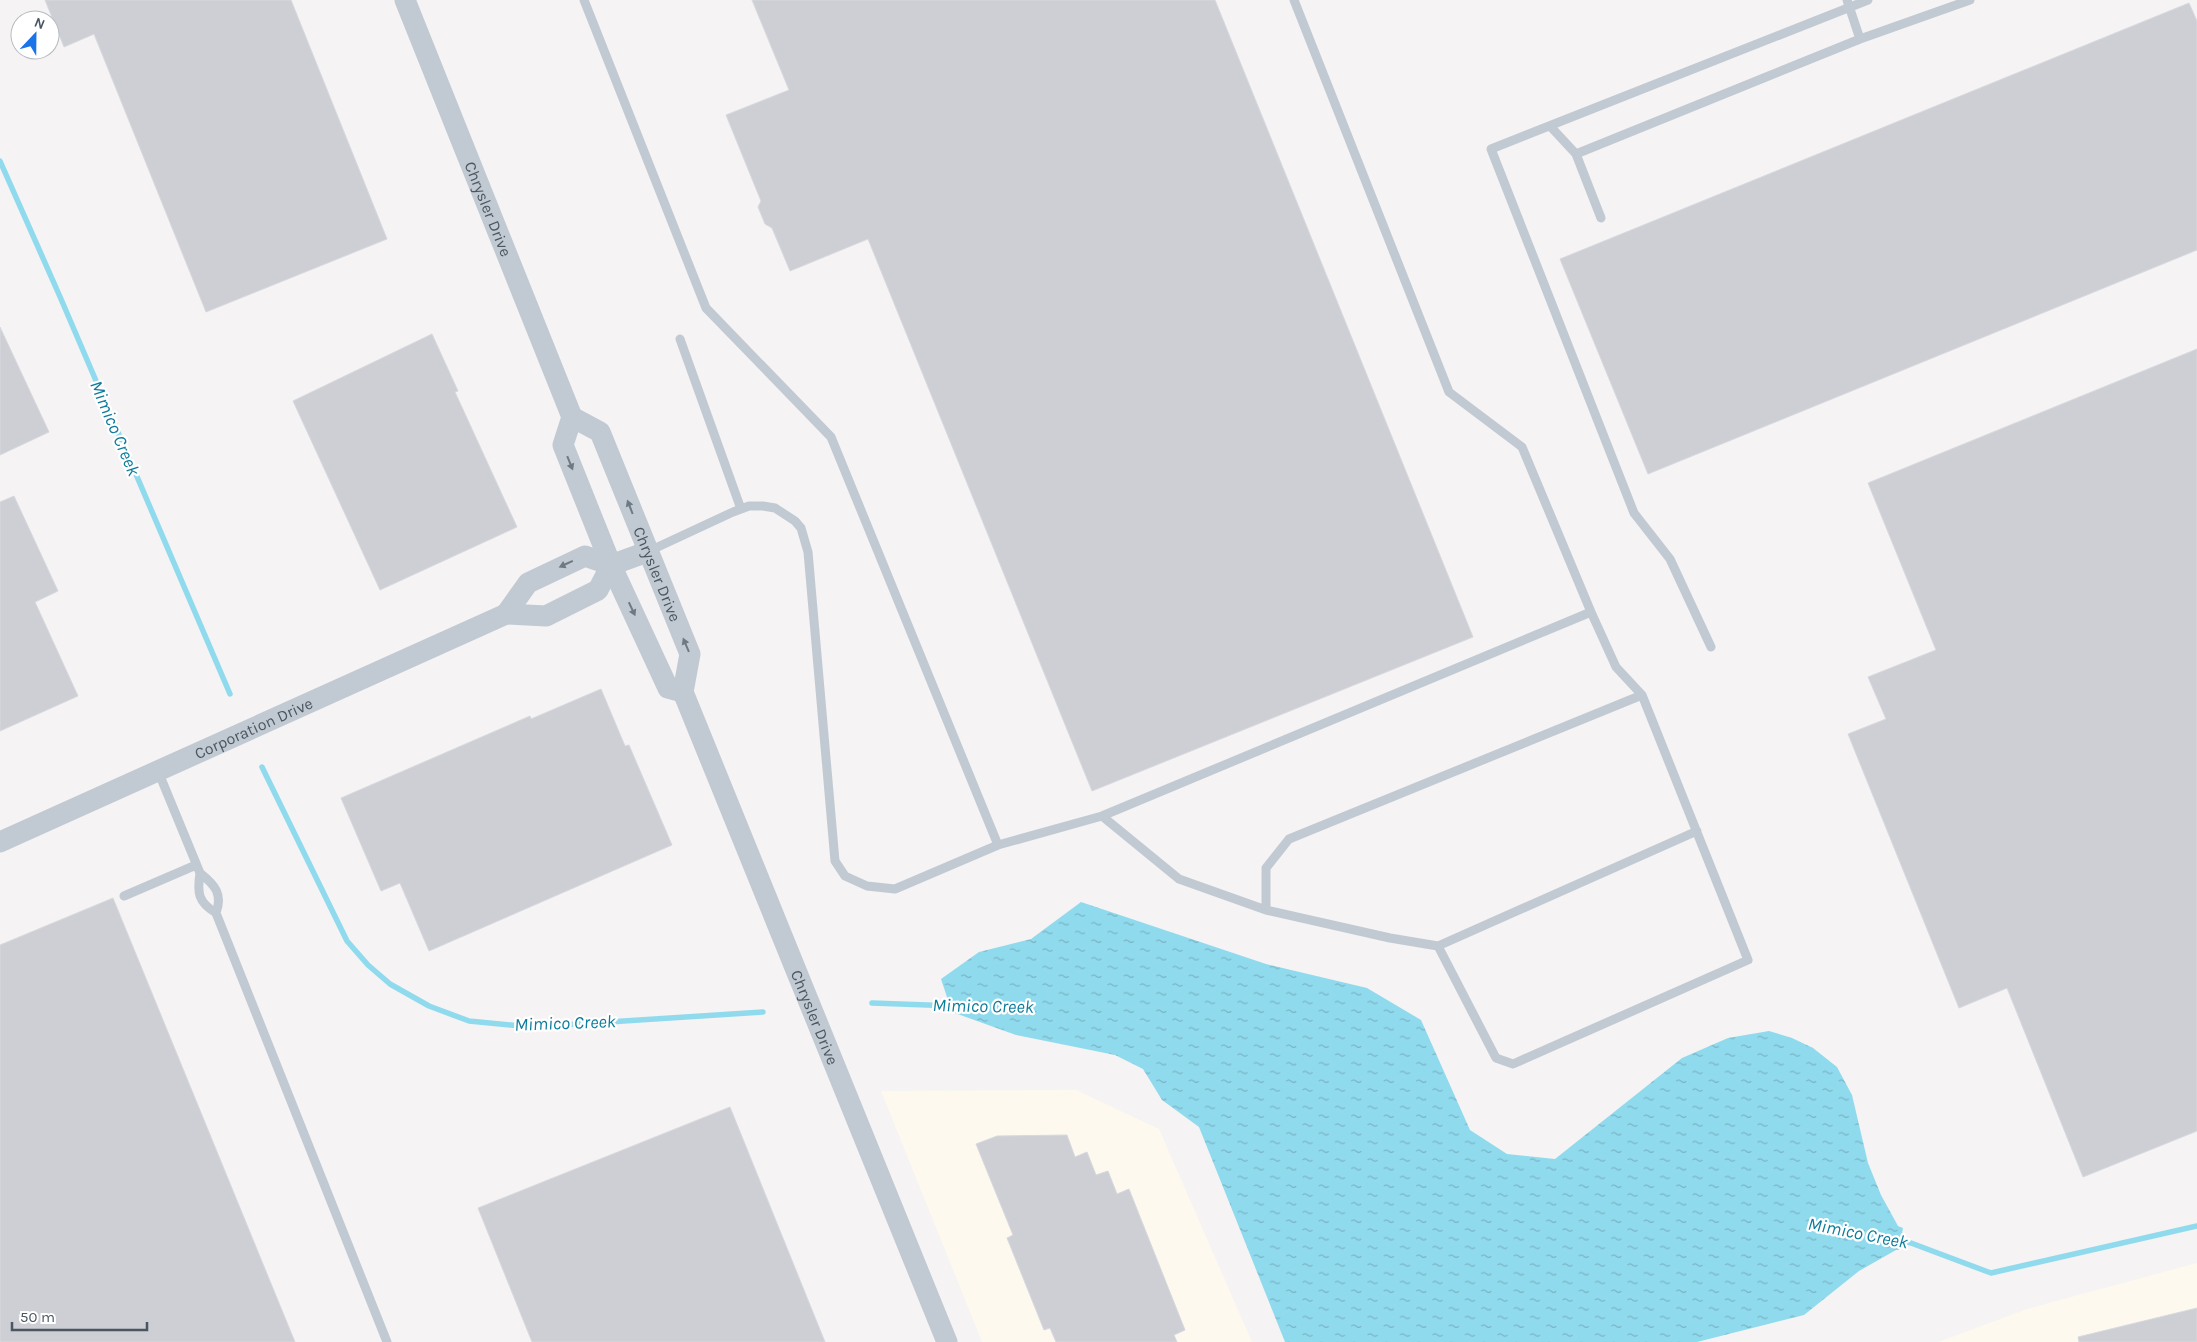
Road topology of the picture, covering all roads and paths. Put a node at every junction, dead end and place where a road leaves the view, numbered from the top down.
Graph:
1 (405, 0) edge
2 (584, 0) edge
3 (1294, 0) edge
4 (1868, 0) edge
5 (1970, 0) edge
6 (1848, 4) edge
7 (1860, 39) junction
8 (1550, 126) junction
9 (1576, 154) junction
10 (1601, 218) dead end
11 (680, 339) dead end
12 (572, 417) junction
13 (741, 509) junction
14 (647, 552) junction
15 (611, 565) junction
16 (1591, 612) junction
17 (506, 614) junction
18 (1711, 647) dead end
19 (683, 692) junction
20 (1642, 695) junction
21 (158, 771) junction
22 (1102, 816) junction
23 (1697, 831) junction
24 (0, 842) edge
25 (998, 845) junction
26 (198, 869) junction
27 (124, 896) dead end
28 (1266, 910) junction
29 (216, 913) junction
30 (1438, 946) junction
31 (387, 1342) edge
32 (947, 1342) edge

1 - 12 street, Chrysler Drive
2 - 25 lane
3 - 16 lane
4 - 6 lane
5 - 7 lane
6 - 7 lane
6 - 8 lane
7 - 9 lane
8 - 9 lane
8 - 18 lane
9 - 10 lane
11 - 13 lane
14 -> 12 street, Chrysler Drive
12 -> 15 street
13 - 14 lane
13 - 25 lane
14 - 15 street
19 -> 14 street, Chrysler Drive
15 - 17 street, Corporation Drive
15 -> 17 street
15 -> 19 street
16 - 20 lane
16 - 22 lane
17 - 21 street, Corporation Drive
19 - 32 street, Chrysler Drive
20 - 23 lane
20 - 28 lane
21 - 24 street, Corporation Drive
21 - 26 lane
22 - 25 lane
22 - 28 lane
23 - 30 lane
23 - 30 lane
26 - 27 lane
26 - 29 lane
26 - 29 lane
28 - 30 lane
29 - 31 lane

